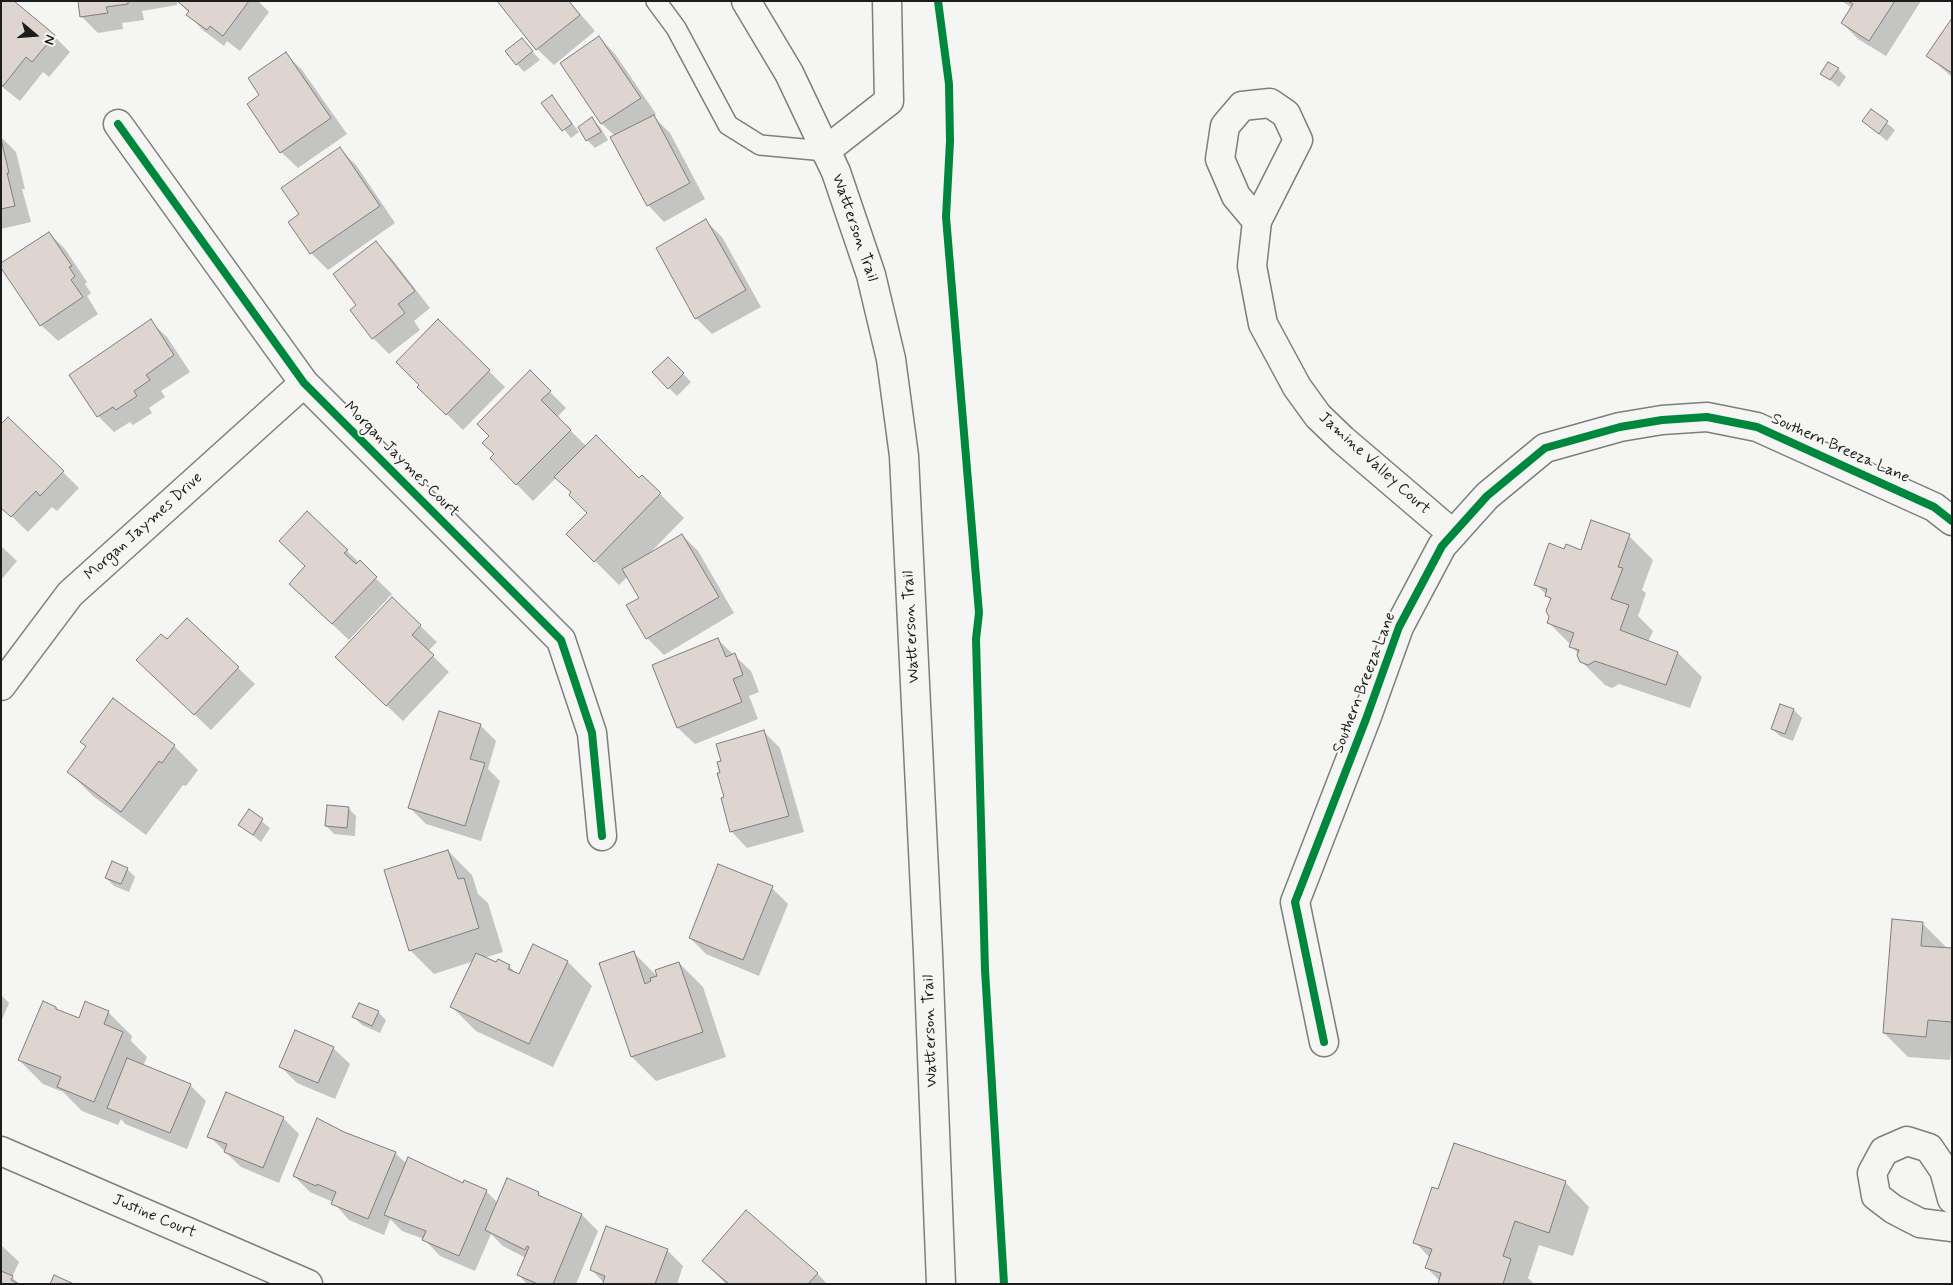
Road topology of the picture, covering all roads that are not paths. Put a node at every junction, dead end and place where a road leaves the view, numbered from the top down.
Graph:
1 (656, 1) edge
2 (746, 1) edge
3 (887, 1) edge
4 (118, 124) dead end
5 (825, 151) junction
6 (1257, 221) dead end
7 (304, 383) junction
8 (1952, 521) edge
9 (1453, 534) junction
10 (1, 686) edge
11 (602, 836) dead end
12 (1324, 1042) dead end
13 (1, 1151) edge
14 (1952, 1199) edge
15 (1952, 1228) edge
16 (308, 1284) edge
17 (941, 1284) edge

1 - 5 lane
2 - 5 street, Watterson Trail
3 - 5 street
4 - 7 street, Morgan Jaymes Court
5 - 17 street, Watterson Trail
6 - 9 street, Jamine Valley Court
7 - 10 street, Morgan Jaymes Drive
7 - 11 street, Morgan Jaymes Court
8 - 9 street, Southern Breeza Lane
9 - 12 street, Southern Breeza Lane
13 - 16 street, Justine Court
14 - 15 street

